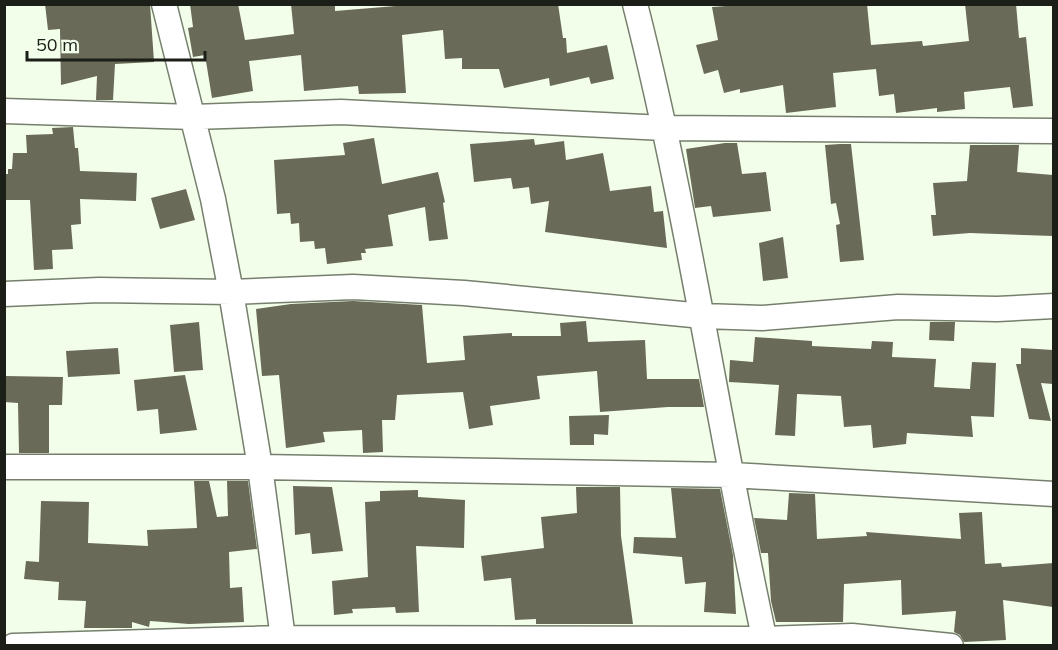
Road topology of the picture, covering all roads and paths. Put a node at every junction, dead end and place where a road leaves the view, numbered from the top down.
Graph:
1 (164, 4) edge
2 (635, 4) edge
3 (4, 111) edge
4 (193, 117) junction
5 (664, 128) junction
6 (1053, 131) edge
7 (231, 292) junction
8 (4, 294) edge
9 (1053, 306) edge
10 (703, 316) junction
11 (4, 467) edge
12 (260, 467) junction
13 (732, 475) junction
14 (1053, 494) edge
15 (283, 642) edge
16 (765, 642) edge
17 (13, 645) edge
18 (951, 645) edge

1 - 4 street
2 - 5 street
3 - 4 street
4 - 5 street
4 - 7 street
5 - 6 street
5 - 10 street
7 - 8 street
7 - 10 street
7 - 12 street
9 - 10 street
10 - 13 street
11 - 12 street
12 - 13 street
12 - 15 street
13 - 14 street
13 - 16 street
15 - 16 street
15 - 17 street
16 - 18 street

